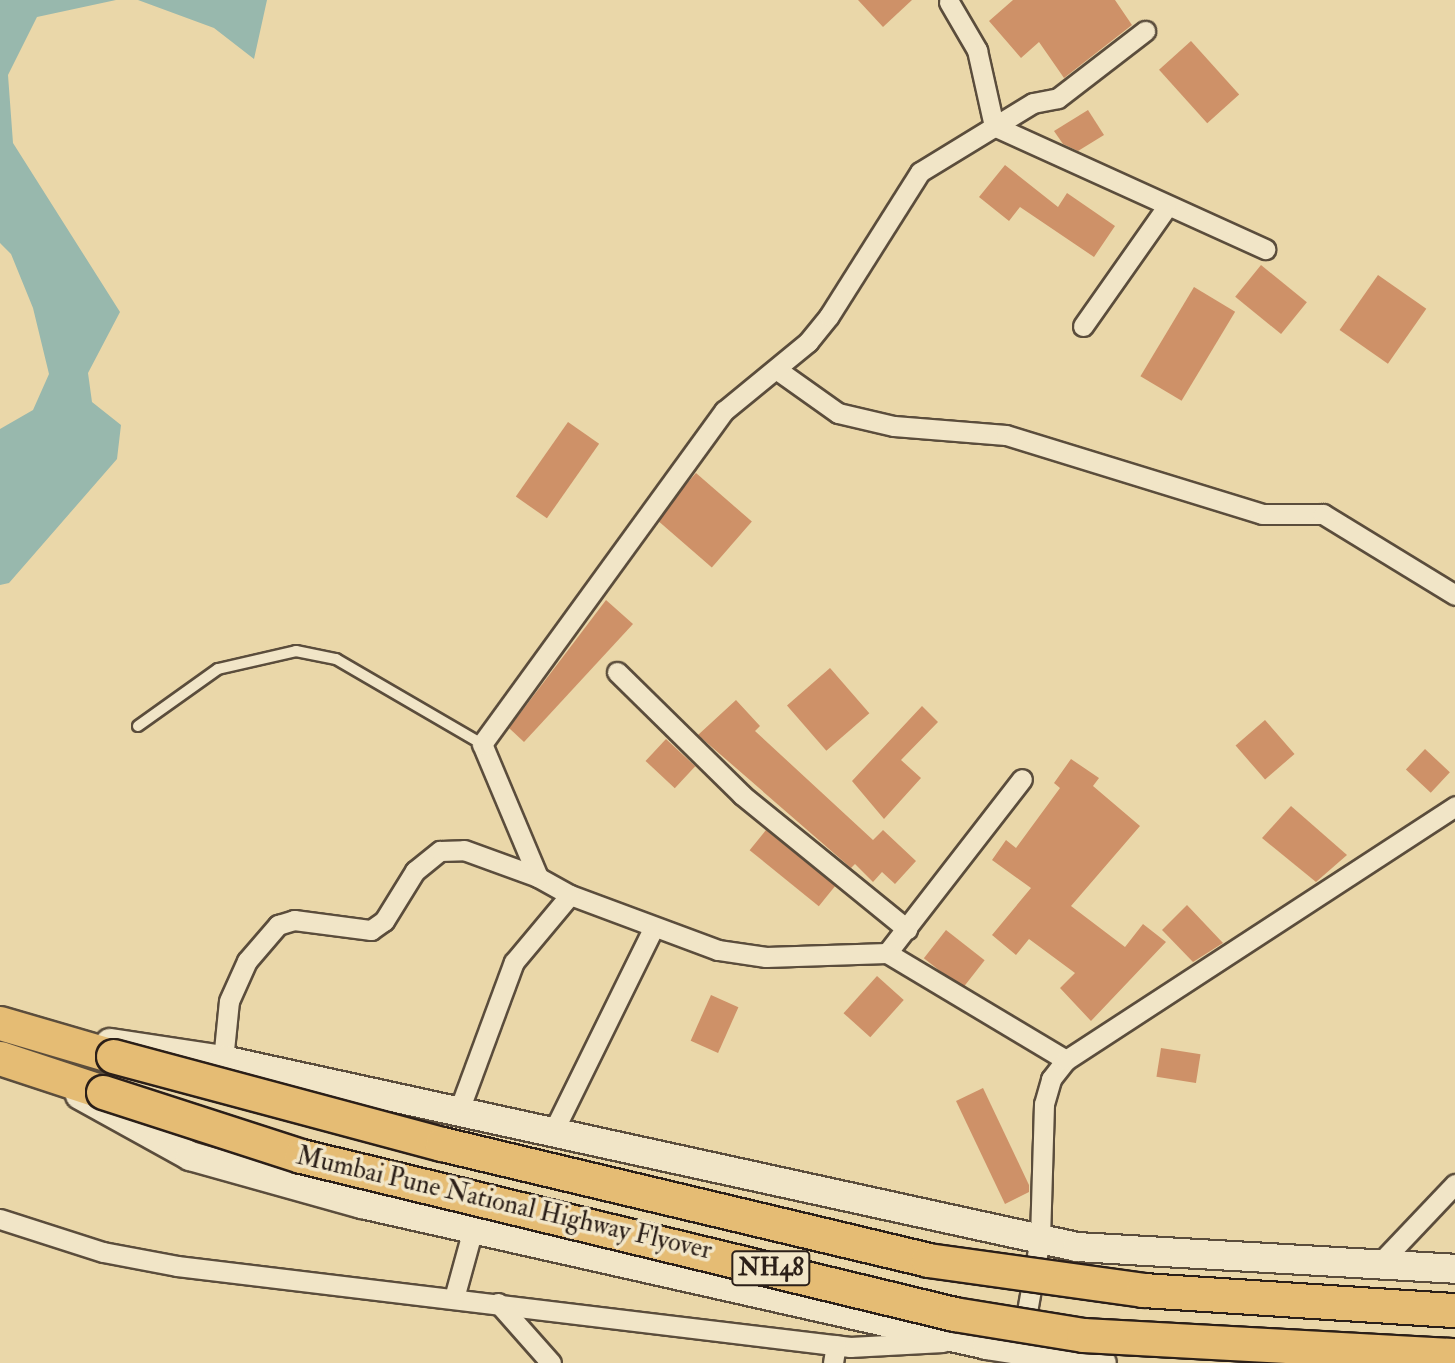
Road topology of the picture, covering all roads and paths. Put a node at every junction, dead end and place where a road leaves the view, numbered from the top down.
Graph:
1 (949, 2) edge
2 (1146, 31) dead end
3 (995, 126) junction
4 (1166, 208) junction
5 (1265, 249) dead end
6 (1083, 326) dead end
7 (776, 369) junction
8 (1455, 595) edge
9 (617, 672) dead end
10 (138, 726) dead end
11 (482, 744) junction
12 (1022, 779) dead end
13 (1455, 806) edge
14 (538, 877) junction
15 (570, 895) junction
16 (907, 929) junction
17 (652, 931) junction
18 (887, 953) junction
19 (15, 1027) edge
20 (10, 1060) edge
21 (223, 1060) junction
22 (1066, 1060) junction
23 (458, 1113) junction
24 (553, 1132) junction
25 (1455, 1184) edge
26 (0, 1219) edge
27 (473, 1229) junction
28 (1040, 1239) junction
29 (1380, 1263) junction
30 (1455, 1269) edge
31 (454, 1298) junction
32 (498, 1303) junction
33 (1455, 1310) edge
34 (969, 1341) junction
35 (834, 1354) edge
36 (1455, 1354) edge
37 (1020, 1357) edge
38 (551, 1363) edge
39 (1102, 1363) edge

1 - 3 street
2 - 3 street
3 - 4 street
3 - 7 street
4 - 5 street
4 - 6 street
7 - 8 street
7 - 11 street
9 - 16 street
10 - 11 lane
11 - 14 street
12 - 16 street
13 - 22 street
14 - 15 street
14 - 21 street
15 - 17 street
15 - 23 street
16 - 18 street
17 - 18 street
17 - 24 street
18 - 22 street
19 - 21 main road
19 - 33 highway, Mumbai Pune National Highway Flyover / NH48, bridge
20 - 27 main road
20 - 36 highway, Mumbai Pune National Highway Flyover / NH48, bridge
21 - 23 main road
22 - 28 street
23 - 24 main road
24 - 28 main road
25 - 29 street
26 - 31 street
27 - 31 street
27 - 34 main road
28 - 29 main road
28 - 37 street
29 - 30 main road
31 - 32 street
32 - 35 street
32 - 38 street
34 - 35 street
34 - 37 main road
37 - 39 main road

